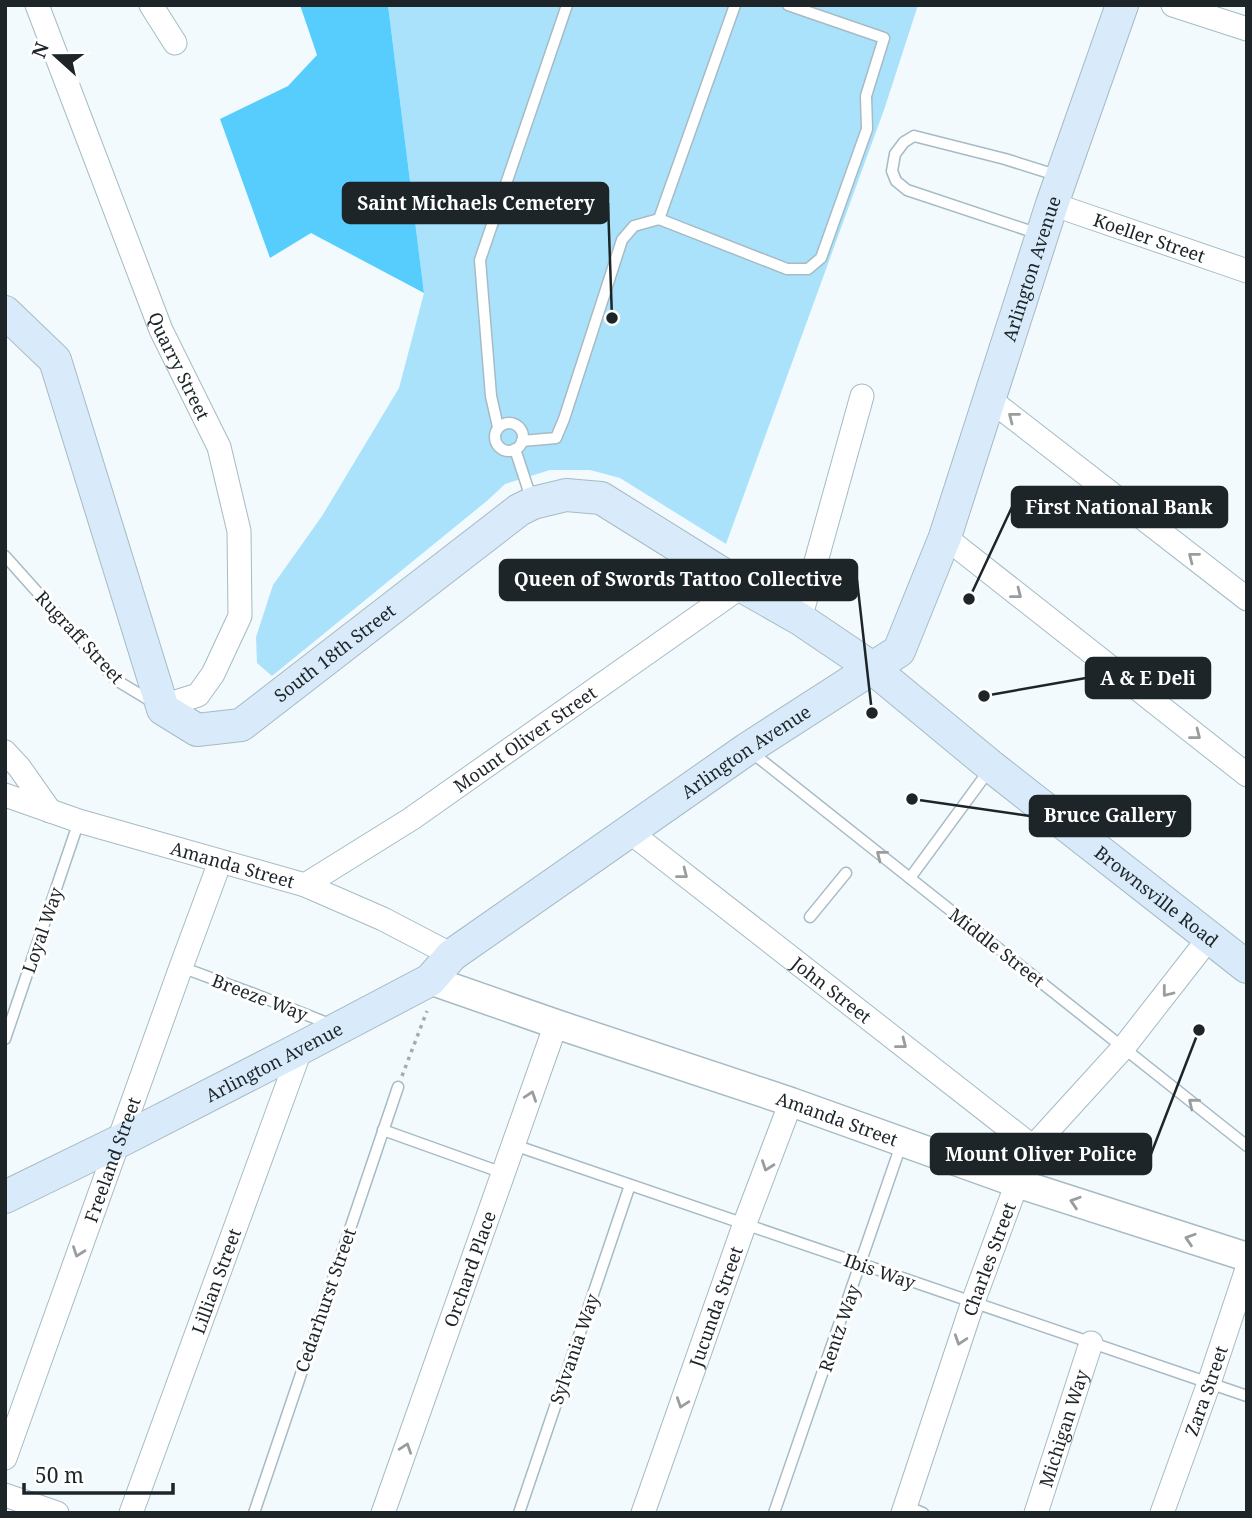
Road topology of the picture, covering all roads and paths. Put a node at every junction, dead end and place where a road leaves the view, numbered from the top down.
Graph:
1 (37, 5) edge
2 (151, 5) edge
3 (567, 5) edge
4 (735, 5) edge
5 (788, 5) edge
6 (1122, 5) edge
7 (1173, 5) edge
8 (1247, 29) edge
9 (175, 43) dead end
10 (1057, 190) junction
11 (659, 219) junction
12 (1042, 235) junction
13 (1247, 271) edge
14 (5, 312) edge
15 (862, 396) dead end
16 (988, 398) junction
17 (498, 427) junction
18 (518, 445) junction
19 (533, 503) junction
20 (945, 537) junction
21 (5, 556) edge
22 (742, 586) junction
23 (1247, 598) edge
24 (800, 619) junction
25 (871, 667) junction
26 (163, 709) junction
27 (747, 749) junction
28 (5, 752) edge
29 (992, 767) junction
30 (1247, 775) edge
31 (5, 795) edge
32 (50, 811) junction
33 (79, 821) junction
34 (630, 832) junction
35 (220, 862) junction
36 (846, 873) dead end
37 (910, 878) junction
38 (305, 884) junction
39 (810, 917) dead end
40 (1209, 938) junction
41 (452, 955) junction
42 (181, 967) junction
43 (1247, 967) edge
44 (429, 993) junction
45 (556, 1024) junction
46 (339, 1028) junction
47 (5, 1040) edge
48 (1124, 1047) junction
49 (301, 1048) junction
50 (398, 1087) joint
51 (791, 1102) junction
52 (383, 1130) junction
53 (118, 1142) junction
54 (902, 1142) junction
55 (514, 1145) junction
56 (1247, 1146) edge
57 (1033, 1147) junction
58 (503, 1173) junction
59 (1017, 1183) junction
60 (630, 1185) junction
61 (5, 1197) edge
62 (745, 1223) junction
63 (1247, 1257) edge
64 (861, 1265) junction
65 (1247, 1269) edge
66 (973, 1302) junction
67 (1091, 1343) junction
68 (1209, 1383) junction
69 (1247, 1396) edge
70 (5, 1458) edge
71 (5, 1495) edge
72 (911, 1511) edge
73 (57, 1513) edge
74 (131, 1513) edge
75 (254, 1513) edge
76 (383, 1513) edge
77 (519, 1513) edge
78 (643, 1513) edge
79 (774, 1513) edge
80 (1036, 1513) edge
81 (1162, 1513) edge

1 - 26 street, Quarry Street
2 - 9 street
3 - 17 lane
4 - 11 lane
5 - 11 lane
6 - 10 main road, Arlington Avenue
7 - 8 street
10 - 12 main road, Arlington Avenue
10 - 12 lane
10 - 13 street, Koeller Street
11 - 18 lane
12 - 16 main road, Arlington Avenue
14 - 26 main road
15 - 24 street
16 - 20 main road, Arlington Avenue
23 -> 16 street
17 - 18 lane
17 - 18 lane
18 - 19 lane
19 - 22 main road, South 18th Street
19 - 26 main road, South 18th Street
20 - 25 main road, Arlington Avenue
20 -> 30 street
21 - 26 lane, Rugraff Street
22 - 24 main road, South 18th Street
22 - 38 street, Mount Oliver Street
24 - 25 main road, South 18th Street
25 - 27 main road, Arlington Avenue
25 - 29 main road, Brownsville Road
27 - 34 main road, Arlington Avenue
37 -> 27 lane, Middle Street
28 - 32 street
29 - 37 lane
29 - 40 main road, Brownsville Road
31 - 32 street, Amanda Street
32 - 33 street, Amanda Street
33 - 35 street, Amanda Street
33 - 47 lane, Loyal Way
34 - 41 main road, Arlington Avenue
34 -> 57 street, John Street
35 - 38 street, Amanda Street
35 - 42 street, Freeland Street
36 - 39 lane
37 - 48 lane, Middle Street
38 - 41 street, Amanda Street
40 - 43 main road, Brownsville Road
40 -> 48 street, Charles Street
41 - 44 main road, Arlington Avenue
42 - 46 lane, Breeze Way
42 - 53 street, Freeland Street
44 - 45 street, Amanda Street
44 - 46 main road, Arlington Avenue
44 - 50 path
45 - 51 street, Amanda Street
55 -> 45 street, Orchard Place
46 - 49 main road, Arlington Avenue
56 -> 48 lane, Middle Street
48 - 57 street, Charles Street
49 - 53 main road, Arlington Avenue
49 - 74 street, Lillian Street
50 - 52 lane, Cedarhurst Street
51 - 54 street, Amanda Street
51 -> 62 street, Jucunda Street
52 - 58 lane
52 - 75 lane, Cedarhurst Street
53 - 61 main road, Arlington Avenue
53 -> 70 street, Freeland Street
54 - 59 street, Amanda Street
54 - 64 lane, Rentz Way
55 - 58 street, Orchard Place
55 - 60 lane, Ibis Way
57 - 59 street, Charles Street
76 -> 58 street, Orchard Place
63 -> 59 street, Amanda Street
59 - 66 street, Charles Street
60 - 62 lane, Ibis Way
60 - 77 lane, Sylvania Way
62 - 64 lane, Ibis Way
62 -> 78 street, Jucunda Street
64 - 66 lane, Ibis Way
64 - 79 lane, Rentz Way
65 - 68 street, Zara Street
66 - 67 lane, Ibis Way
66 -> 72 street, Charles Street
67 - 68 lane, Ibis Way
67 - 80 street, Michigan Way
68 - 69 lane, Ibis Way
68 - 81 street, Zara Street
71 - 73 street

